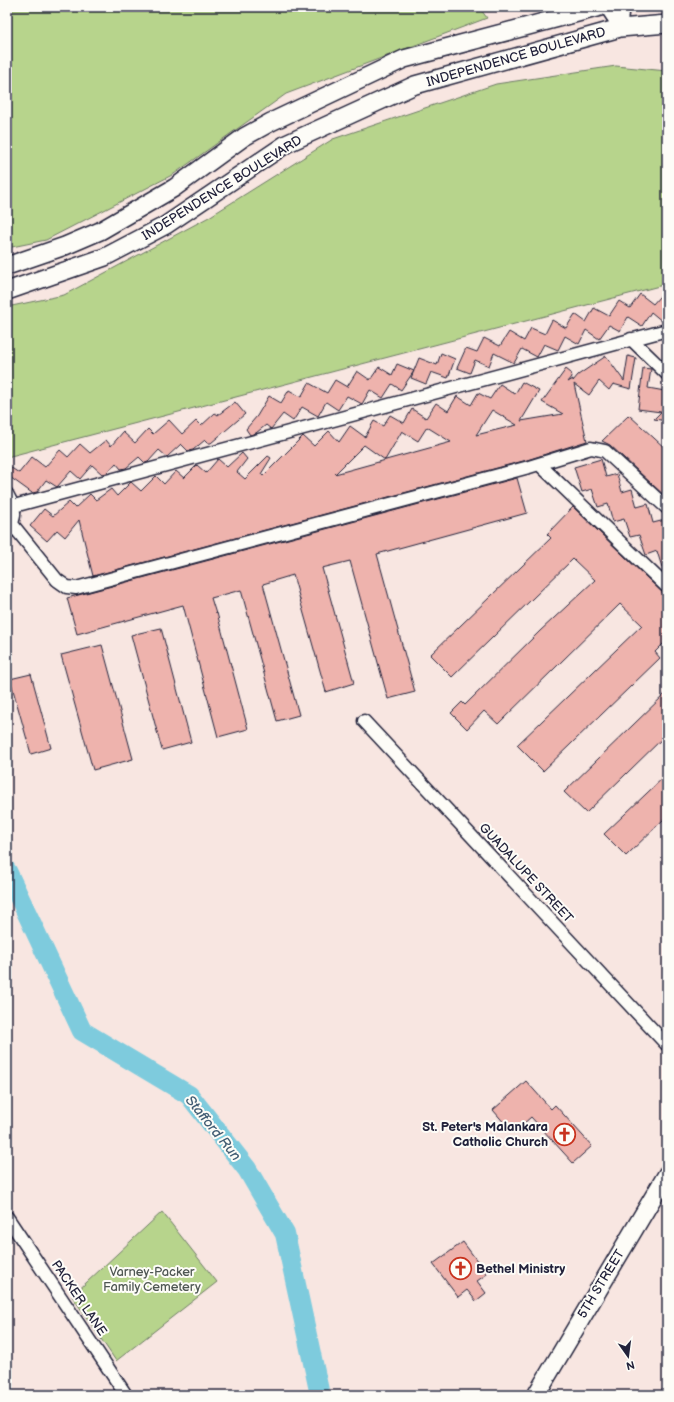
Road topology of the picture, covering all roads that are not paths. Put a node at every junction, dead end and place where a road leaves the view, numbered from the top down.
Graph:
1 (600, 7) edge
2 (606, 7) edge
3 (623, 7) edge
4 (667, 24) edge
5 (620, 28) junction
6 (271, 122) junction
7 (286, 144) junction
8 (7, 266) edge
9 (7, 291) edge
10 (667, 330) edge
11 (631, 339) junction
12 (667, 374) edge
13 (539, 464) junction
14 (7, 494) edge
15 (14, 506) junction
16 (667, 508) edge
17 (10, 528) edge
18 (667, 587) edge
19 (364, 721) dead end
20 (667, 1045) edge
21 (667, 1174) edge
22 (7, 1217) edge
23 (126, 1395) edge
24 (536, 1395) edge

1 - 6 main road, INDEPENDENCE BOULEVARD
2 - 5 street
3 - 5 street
4 - 5 main road, INDEPENDENCE BOULEVARD
5 - 7 main road, INDEPENDENCE BOULEVARD
6 - 7 main road
6 - 8 main road, INDEPENDENCE BOULEVARD
7 - 9 main road, INDEPENDENCE BOULEVARD
10 - 11 street
11 - 12 street
11 - 15 street
13 - 16 street
13 - 17 street
13 - 18 street
14 - 15 street
15 - 17 street
19 - 20 street, GUADALUPE STREET
21 - 24 main road, 5TH STREET
22 - 23 street, PACKER LANE

